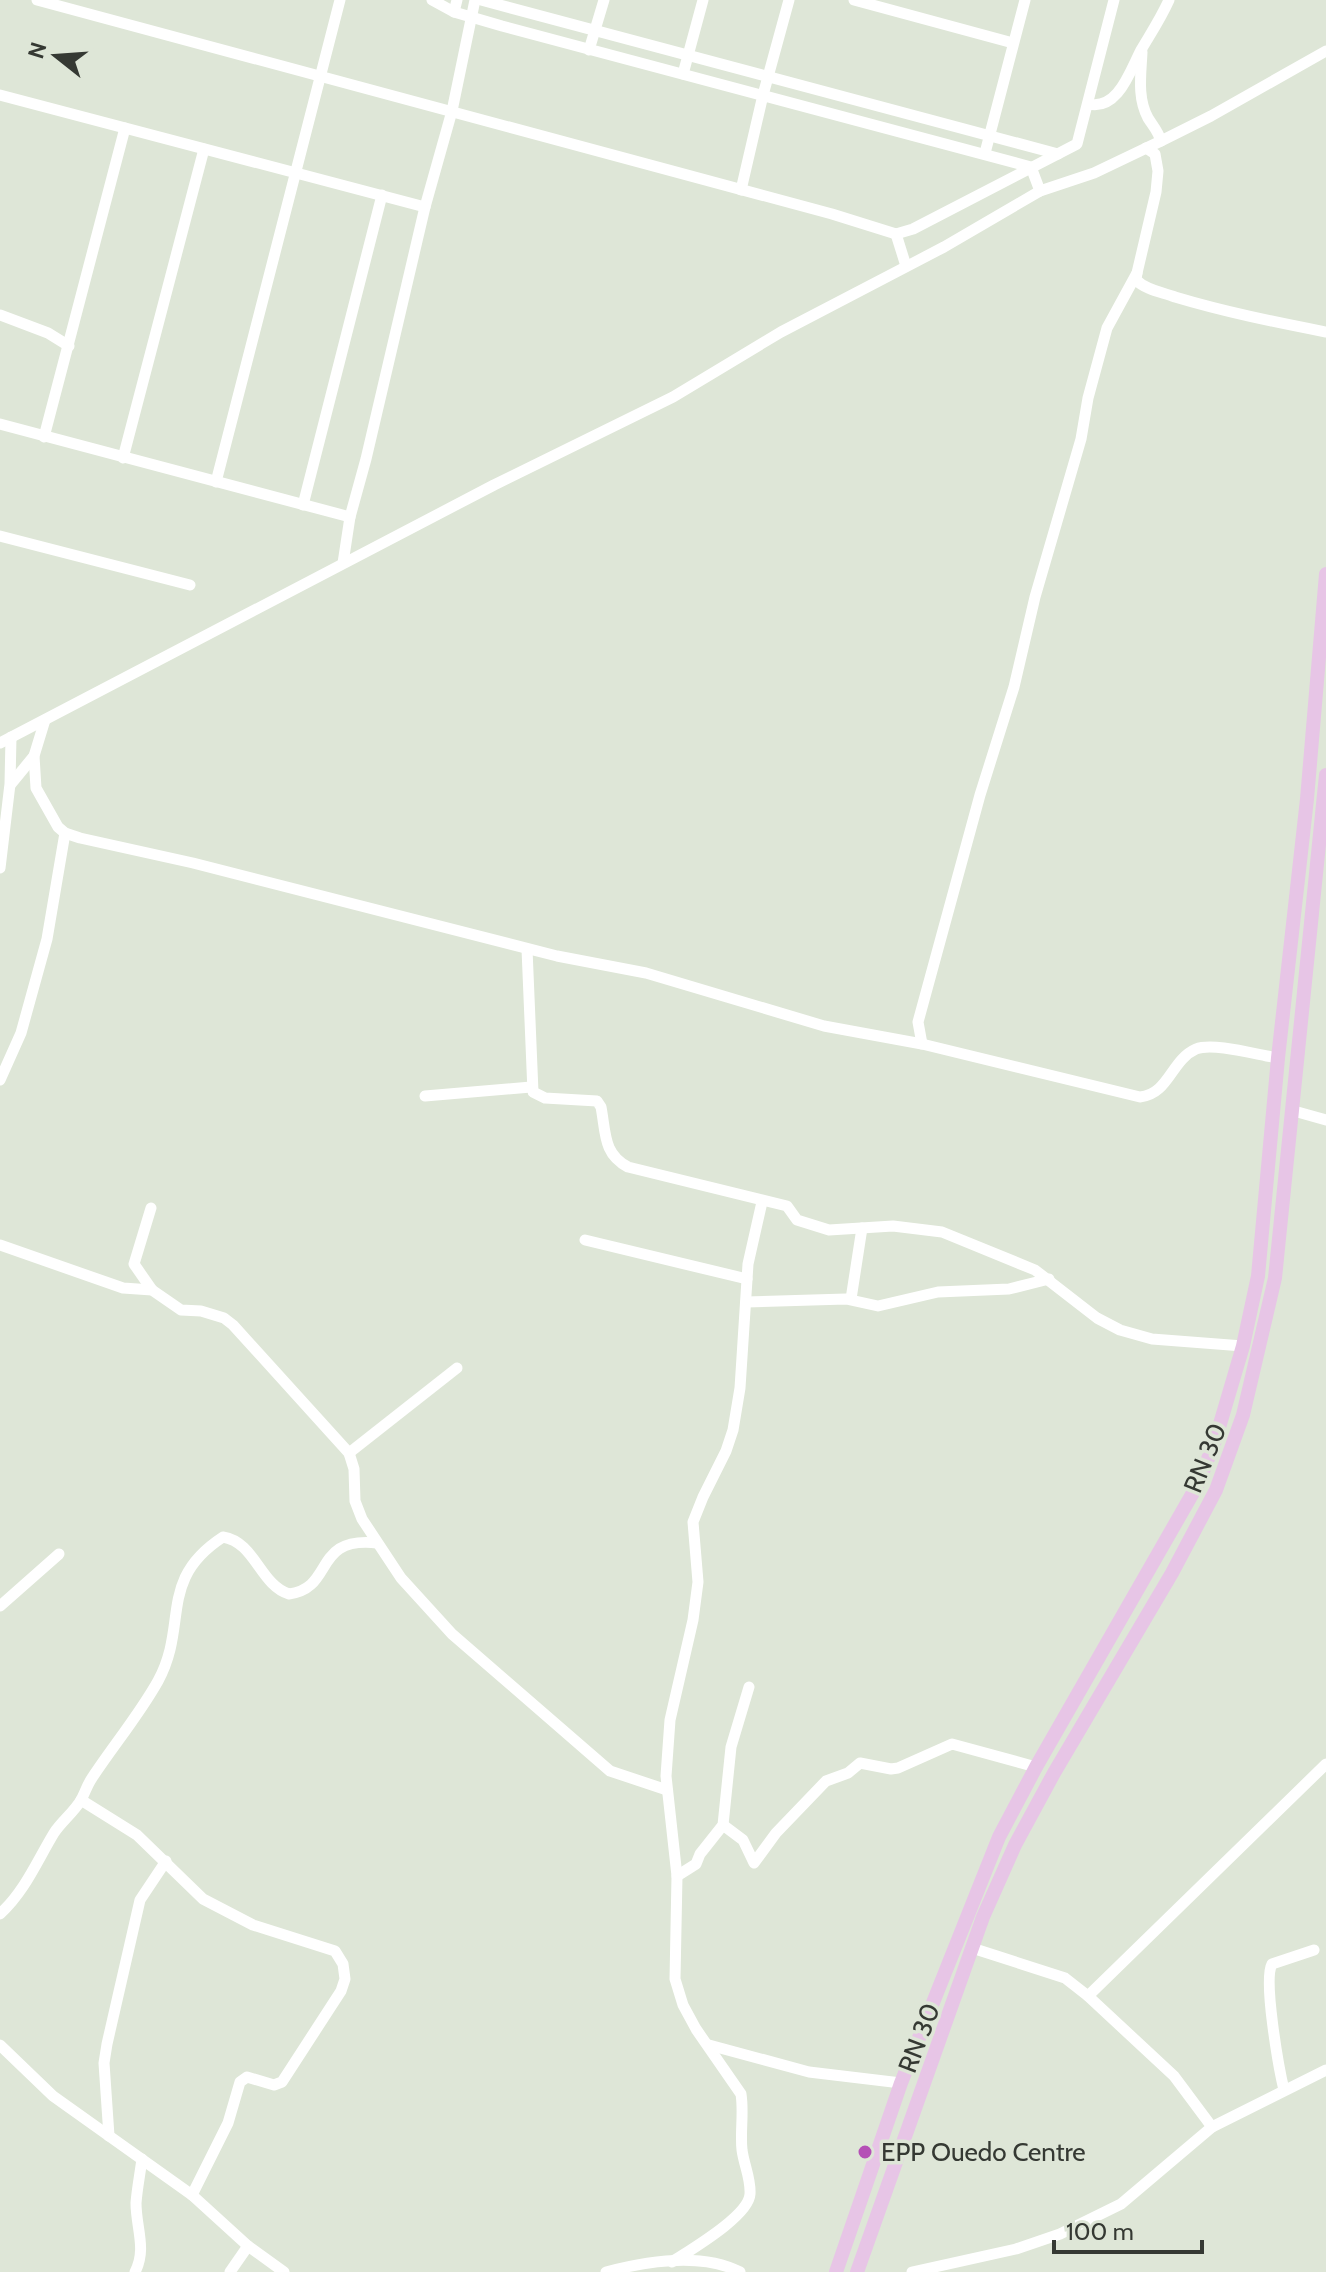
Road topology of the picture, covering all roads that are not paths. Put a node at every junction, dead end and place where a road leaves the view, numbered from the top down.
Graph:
1 (37, 0) edge
2 (340, 0) edge
3 (434, 0) edge
4 (478, 0) edge
5 (604, 0) edge
6 (703, 0) edge
7 (789, 0) edge
8 (854, 0) edge
9 (1025, 0) edge
10 (1114, 0) edge
11 (1169, 0) edge
12 (509, 4) edge
13 (456, 6) edge
14 (471, 17) junction
15 (502, 26) junction
16 (596, 30) junction
17 (1013, 43) junction
18 (1142, 48) junction
19 (589, 50) junction
20 (1326, 51) edge
21 (688, 56) junction
22 (683, 74) junction
23 (319, 76) junction
24 (768, 77) junction
25 (0, 95) edge
26 (763, 95) junction
27 (1088, 104) junction
28 (452, 111) junction
29 (125, 128) junction
30 (990, 135) junction
31 (1161, 141) junction
32 (1146, 148) junction
33 (204, 149) junction
34 (985, 153) junction
35 (1058, 154) junction
36 (1031, 167) junction
37 (294, 172) junction
38 (741, 190) junction
39 (1040, 191) junction
40 (382, 195) junction
41 (425, 207) junction
42 (896, 234) junction
43 (906, 266) junction
44 (1137, 273) junction
45 (0, 315) edge
46 (1326, 332) edge
47 (69, 346) junction
48 (0, 424) edge
49 (44, 437) junction
50 (123, 458) junction
51 (216, 482) junction
52 (303, 505) junction
53 (350, 517) junction
54 (0, 536) edge
55 (343, 563) junction
56 (1326, 574) edge
57 (190, 585) dead end
58 (45, 720) junction
59 (6, 740) edge
60 (34, 756) junction
61 (1326, 775) edge
62 (10, 784) junction
63 (1325, 802) edge
64 (65, 833) junction
65 (0, 868) edge
66 (527, 949) junction
67 (922, 1044) junction
68 (1278, 1058) junction
69 (0, 1080) edge
70 (531, 1087) junction
71 (425, 1096) dead end
72 (1294, 1111) junction
73 (1326, 1120) edge
74 (762, 1202) junction
75 (151, 1208) dead end
76 (862, 1228) junction
77 (585, 1240) dead end
78 (0, 1245) edge
79 (747, 1279) junction
80 (1049, 1279) junction
81 (152, 1290) junction
82 (851, 1299) junction
83 (746, 1302) junction
84 (1243, 1346) junction
85 (457, 1368) dead end
86 (349, 1453) junction
87 (377, 1543) junction
88 (59, 1554) dead end
89 (0, 1606) edge
90 (749, 1687) dead end
91 (1326, 1764) edge
92 (1036, 1767) junction
93 (667, 1790) junction
94 (81, 1800) junction
95 (723, 1825) junction
96 (166, 1861) junction
97 (677, 1876) junction
98 (0, 1914) edge
99 (972, 1948) junction
100 (1314, 1950) dead end
101 (1088, 1996) junction
102 (0, 2045) edge
103 (709, 2045) junction
104 (1326, 2070) edge
105 (901, 2083) junction
106 (1284, 2090) junction
107 (1212, 2127) junction
108 (109, 2136) junction
109 (142, 2159) junction
110 (192, 2195) junction
111 (248, 2246) junction
112 (672, 2262) junction
113 (135, 2272) edge
114 (230, 2272) edge
115 (284, 2272) edge
116 (606, 2272) edge
117 (740, 2272) edge
118 (836, 2272) edge
119 (857, 2272) edge
120 (912, 2272) edge

1 - 23 street
2 - 23 street
3 - 13 street
4 - 12 street
4 - 14 street
5 - 16 street
6 - 21 street
7 - 24 street
8 - 17 street
9 - 17 street
10 - 27 street
11 - 18 street
12 - 15 street
12 - 16 street
13 - 14 street
14 - 15 street
14 - 28 street
15 - 19 street
16 - 19 street
16 - 21 street
17 - 30 street
18 - 27 street
18 - 31 street
19 - 22 street
20 - 31 street
21 - 22 street
21 - 24 street
22 - 26 street
23 - 28 street
23 - 37 street
24 - 26 street
24 - 30 street
25 - 29 street
26 - 34 street
26 - 38 street
27 - 35 street
28 - 38 street
28 - 41 street
29 - 33 street
29 - 47 street
30 - 34 street
30 - 35 street
31 - 32 street
32 - 39 street
32 - 44 street
33 - 37 street
33 - 50 street
34 - 36 street
35 - 36 street
36 - 39 street
36 - 42 street
37 - 40 street
37 - 51 street
38 - 42 street
39 - 43 street
40 - 41 street
40 - 52 street
41 - 53 street
42 - 43 street
43 - 55 street
44 - 46 street
44 - 67 street
45 - 47 street
47 - 49 street
48 - 49 street
49 - 50 street
50 - 51 street
51 - 52 street
52 - 53 street
53 - 55 street
54 - 57 street
55 - 58 street
56 - 68 main road, RN 30 / RN 30
58 - 59 street
58 - 60 street
59 - 62 street
60 - 62 street
60 - 64 street
61 - 63 main road, RN 30
62 - 65 street
63 - 72 main road, RN 30
64 - 66 street
64 - 69 street
66 - 67 street
66 - 70 street
67 - 68 street
68 - 84 main road, RN 30 / RN 30
70 - 71 street
70 - 74 street
72 - 73 street
72 - 99 main road, RN 30
74 - 76 street
74 - 79 street
75 - 81 street
76 - 80 street
76 - 82 street
77 - 79 street
78 - 81 street
79 - 83 street
80 - 82 street
80 - 84 street
81 - 86 street
82 - 83 street
83 - 93 street
84 - 92 main road, RN 30 / RN 30
85 - 86 street
86 - 87 street
87 - 93 street
87 - 94 street
88 - 89 street
90 - 95 street
91 - 101 street
92 - 95 street
92 - 105 main road, RN 30 / RN 30
93 - 97 street
94 - 96 street
94 - 98 street
95 - 97 street
96 - 108 street
96 - 110 street
97 - 103 street
99 - 101 street
99 - 119 main road, RN 30
100 - 106 street
101 - 107 street
102 - 108 street
103 - 105 street
103 - 112 street
104 - 106 street
105 - 118 main road, RN 30 / RN 30
106 - 107 street
107 - 120 street
108 - 109 street
109 - 110 street
109 - 113 street
110 - 111 street
111 - 114 street
111 - 115 street
112 - 116 street
112 - 117 street

